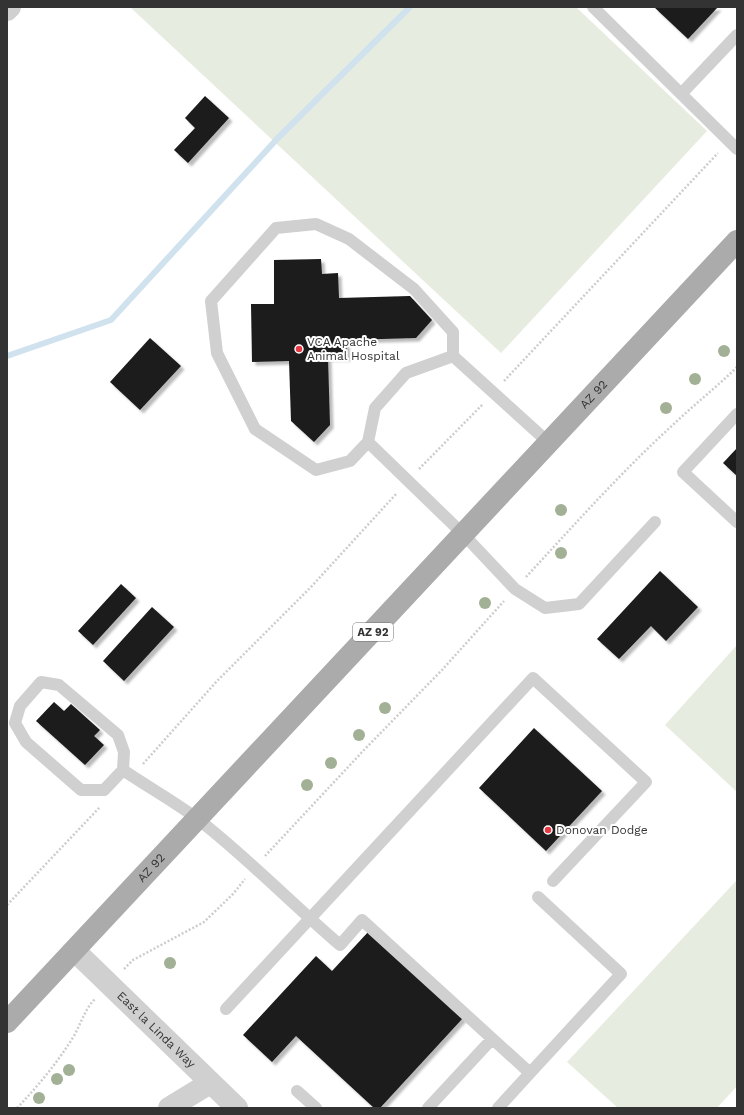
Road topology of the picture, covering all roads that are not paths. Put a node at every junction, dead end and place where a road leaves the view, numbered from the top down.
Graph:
1 (10, 7) edge
2 (593, 7) edge
3 (7, 10) edge
4 (737, 35) edge
5 (681, 94) junction
6 (733, 145) edge
7 (737, 242) edge
8 (453, 356) junction
9 (737, 414) edge
10 (368, 442) junction
11 (549, 443) junction
12 (654, 522) dead end
13 (737, 522) edge
14 (464, 535) junction
15 (127, 773) junction
16 (198, 819) junction
17 (553, 881) dead end
18 (538, 897) dead end
19 (309, 918) junction
20 (75, 951) junction
21 (226, 1009) dead end
22 (7, 1022) edge
23 (492, 1039) junction
24 (530, 1073) junction
25 (210, 1082) junction
26 (297, 1091) dead end
27 (169, 1108) edge
28 (237, 1108) edge
29 (316, 1108) edge
30 (428, 1108) edge
31 (498, 1108) edge

1 - 3 street
2 - 5 lane
4 - 5 lane
5 - 6 lane
7 - 11 main road, AZ 92 / AZ 92
8 - 10 lane
8 - 10 lane
8 - 11 lane
9 - 13 lane
10 - 14 lane
11 - 14 main road, AZ 92 / AZ 92
12 - 14 lane
14 - 16 main road, AZ 92 / AZ 92
15 - 15 lane
15 - 16 lane
16 - 19 lane
16 - 20 main road, AZ 92 / AZ 92
17 - 19 lane
18 - 24 lane
19 - 21 lane
19 - 23 lane
20 - 22 main road, AZ 92 / AZ 92
20 - 25 street, East la Linda Way
23 - 24 lane
23 - 30 lane
24 - 31 lane
25 - 27 street
25 - 28 street, East la Linda Way
26 - 29 lane

